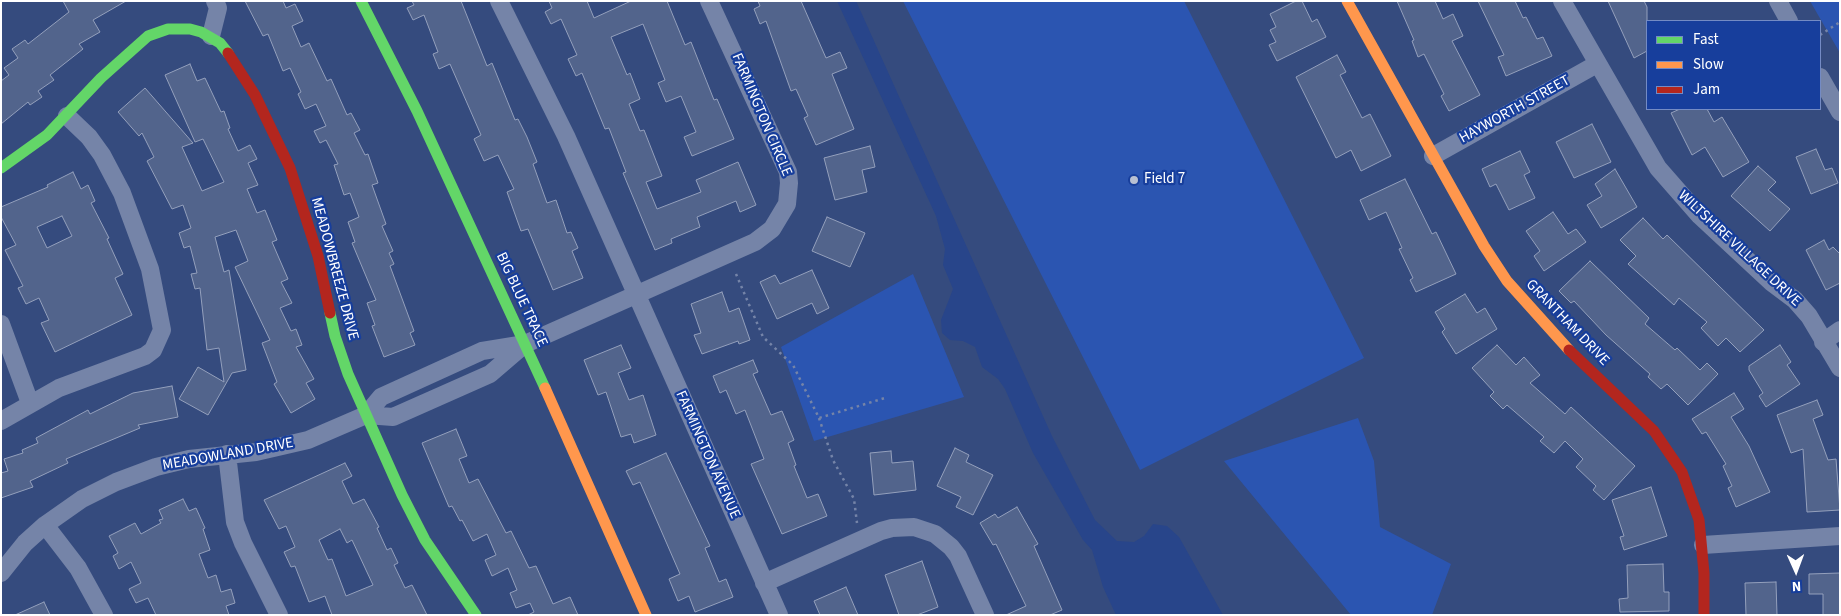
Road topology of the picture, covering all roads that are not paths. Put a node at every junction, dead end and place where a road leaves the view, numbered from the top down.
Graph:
1 (215, 1) edge
2 (361, 1) edge
3 (498, 1) edge
4 (709, 1) edge
5 (1347, 1) edge
6 (1562, 1) edge
7 (1778, 1) edge
8 (1788, 20) edge
9 (211, 36) junction
10 (1597, 64) junction
11 (1821, 78) edge
12 (1840, 112) edge
13 (67, 116) junction
14 (1433, 156) junction
15 (1, 168) edge
16 (637, 294) junction
17 (1, 324) edge
18 (1840, 330) edge
19 (1823, 342) junction
20 (525, 344) junction
21 (1840, 368) edge
22 (30, 402) junction
23 (366, 414) junction
24 (1, 421) edge
25 (227, 454) junction
26 (45, 525) junction
27 (1840, 536) edge
28 (1703, 545) junction
29 (1, 574) edge
30 (764, 583) junction
31 (104, 615) edge
32 (279, 615) edge
33 (476, 615) edge
34 (646, 615) edge
35 (779, 615) edge
36 (985, 615) edge
37 (1704, 615) edge

1 - 9 street
2 - 20 street, BIG BLUE TRACE
3 - 16 street
4 - 16 street, FARMINGTON CIRCLE
5 - 14 street, GRANTHAM DRIVE
6 - 10 street, WILTSHIRE VILLAGE DRIVE
7 - 8 street
9 - 13 street, MEADOWBREEZE DRIVE
9 - 23 street, MEADOWBREEZE DRIVE
10 - 14 street, HAYWORTH STREET
10 - 19 street, WILTSHIRE VILLAGE DRIVE
11 - 12 street
13 - 15 street, MEADOWBREEZE DRIVE
13 - 22 street
14 - 28 street, GRANTHAM DRIVE
16 - 20 street, FARMINGTON CIRCLE
16 - 30 street, FARMINGTON AVENUE
17 - 22 street
18 - 19 street
19 - 21 street, WILTSHIRE VILLAGE DRIVE
20 - 23 street, MEADOWLAND DRIVE
20 - 23 street
20 - 34 street, BIG BLUE TRACE
22 - 24 street
23 - 25 street, MEADOWLAND DRIVE
23 - 33 street, MEADOWBREEZE DRIVE
25 - 26 street, MEADOWLAND DRIVE
25 - 32 street
26 - 29 street, MEADOWLAND DRIVE
26 - 31 street
27 - 28 street
28 - 37 street, GRANTHAM DRIVE
30 - 35 street, FARMINGTON AVENUE
30 - 36 street

